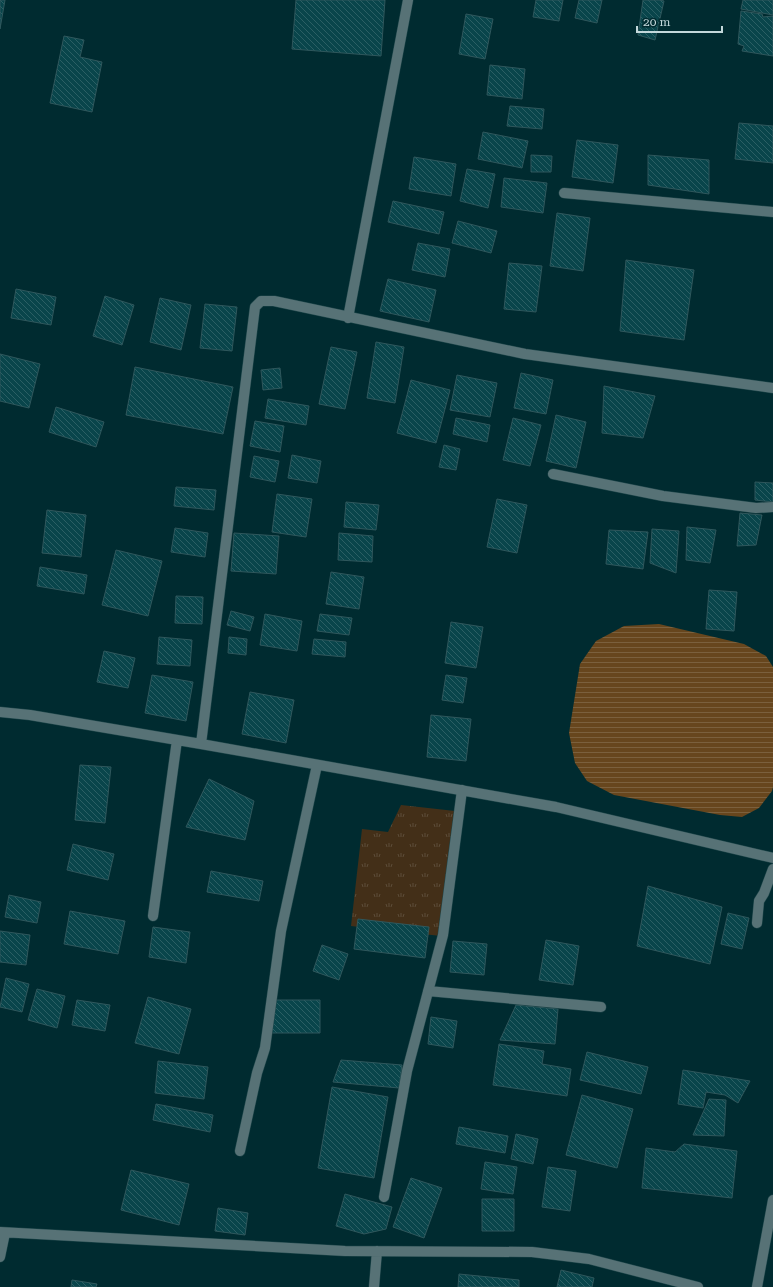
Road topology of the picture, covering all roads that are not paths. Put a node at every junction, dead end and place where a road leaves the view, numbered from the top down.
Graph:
1 (408, 0) edge
2 (564, 193) dead end
3 (773, 212) edge
4 (348, 318) junction
5 (773, 388) edge
6 (553, 474) dead end
7 (773, 508) edge
8 (0, 712) edge
9 (177, 740) junction
10 (201, 744) junction
11 (317, 765) junction
12 (462, 790) junction
13 (773, 858) edge
14 (773, 870) edge
15 (153, 916) dead end
16 (757, 923) dead end
17 (428, 991) junction
18 (601, 1007) dead end
19 (240, 1151) dead end
20 (384, 1198) dead end
21 (773, 1200) edge
22 (3, 1232) edge
23 (377, 1251) junction
24 (0, 1257) edge
25 (374, 1287) edge
26 (698, 1287) edge
27 (757, 1287) edge

1 - 4 street
2 - 3 street
4 - 5 street
4 - 10 street
6 - 7 street
8 - 9 street
9 - 10 street
9 - 15 street
10 - 11 street
11 - 12 street
11 - 19 street
12 - 13 street
12 - 17 street
14 - 16 street
17 - 18 street
17 - 20 street
21 - 27 street
22 - 23 street
22 - 24 street
23 - 25 street
23 - 26 street

